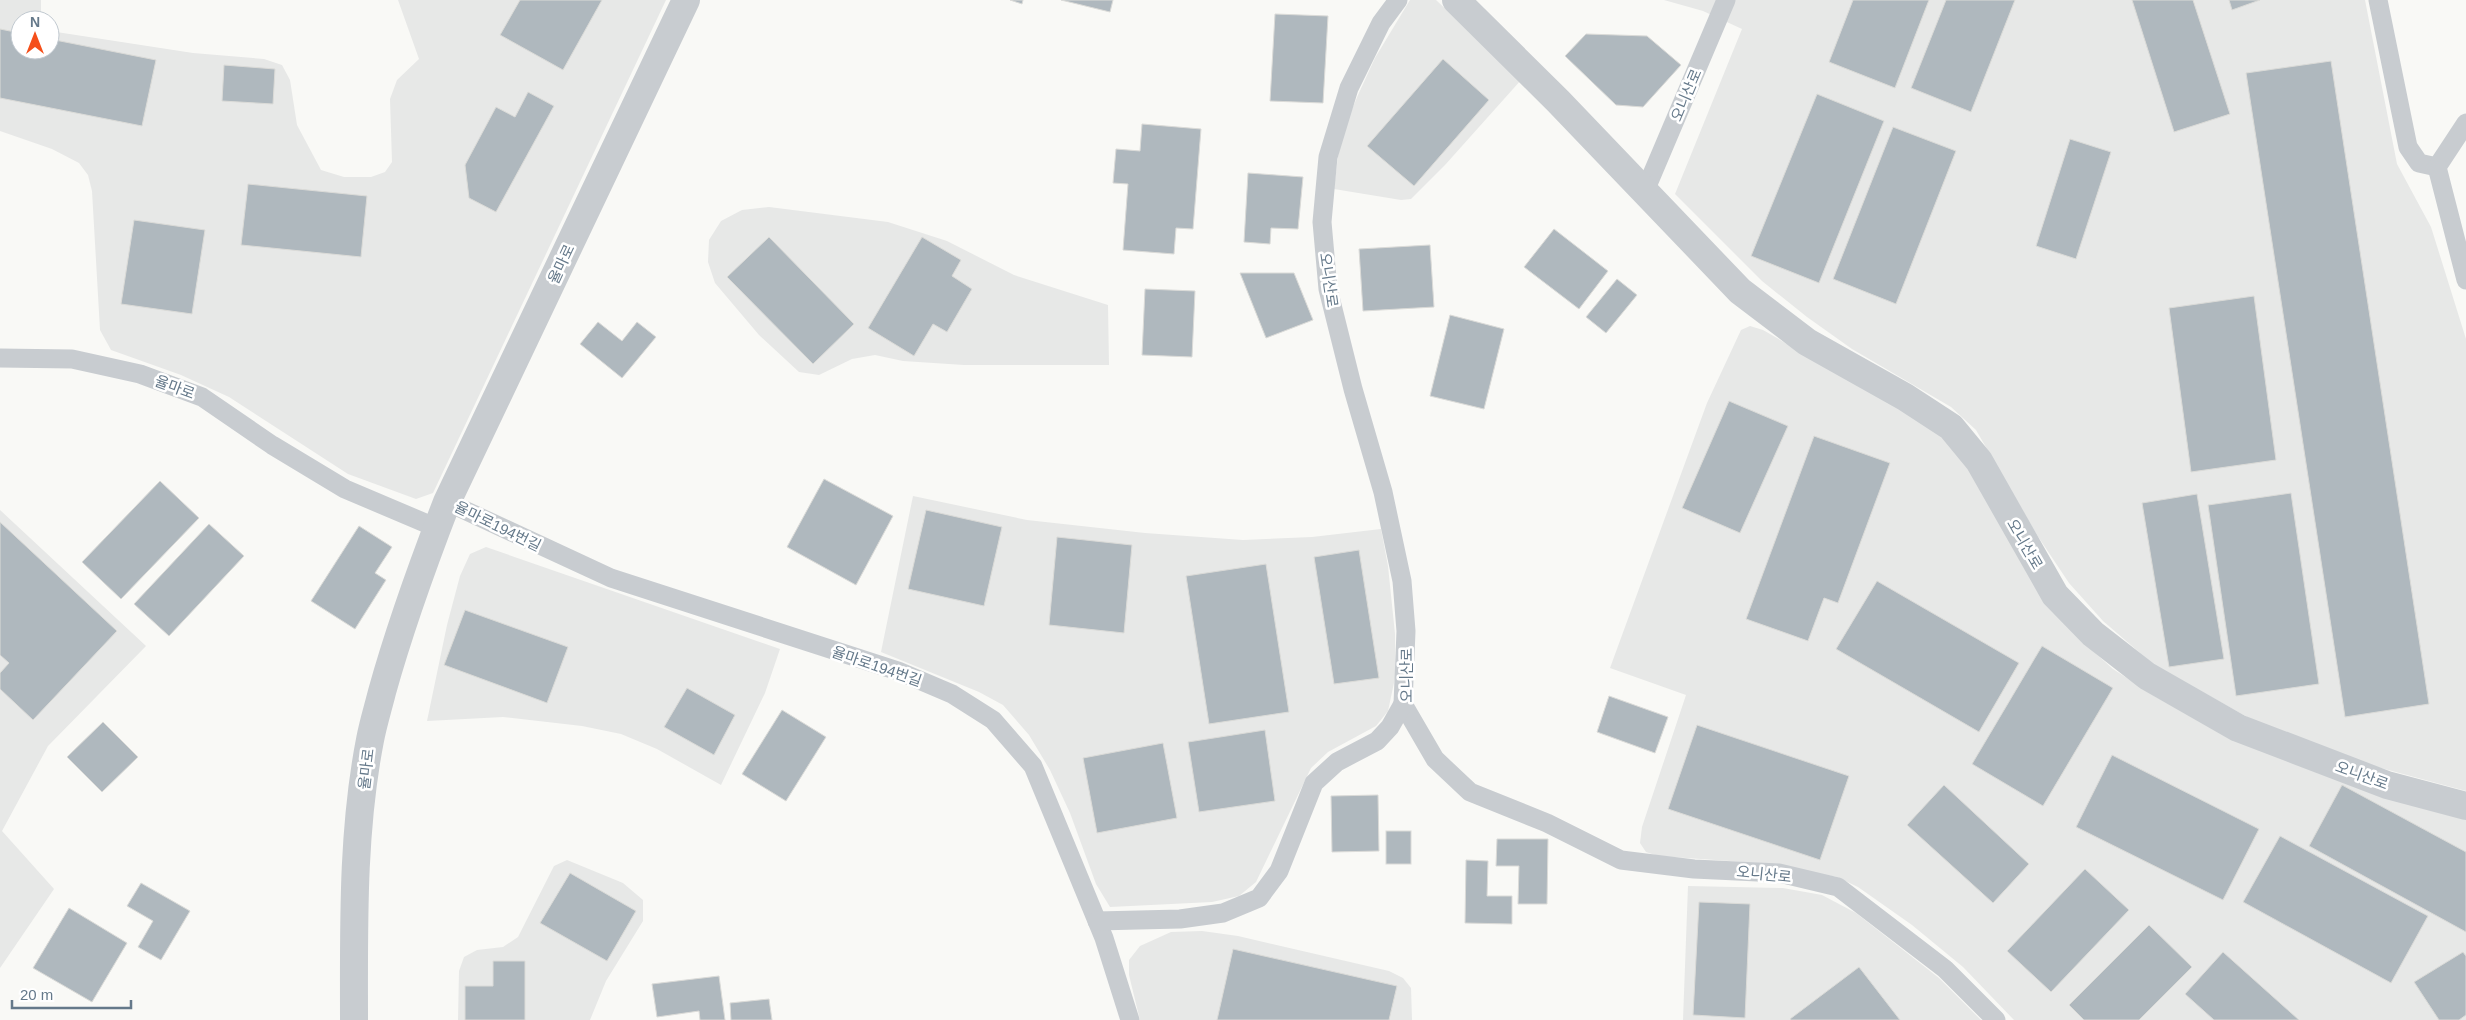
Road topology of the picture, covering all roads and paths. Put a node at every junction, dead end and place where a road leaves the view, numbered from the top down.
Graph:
1 (686, 0) edge
2 (1398, 0) edge
3 (1456, 0) edge
4 (1726, 0) edge
5 (2378, 0) edge
6 (2466, 123) edge
7 (2437, 167) junction
8 (1645, 191) junction
9 (2466, 280) edge
10 (0, 358) edge
11 (447, 502) junction
12 (437, 528) junction
13 (1403, 704) junction
14 (2466, 806) edge
15 (1097, 921) junction
16 (354, 1020) edge
17 (1130, 1020) edge
18 (1996, 1020) edge

1 - 11 street, 율마로
2 - 13 lane, 오니산로
3 - 8 street, 오니산로
4 - 8 lane, 오니산로
5 - 7 lane
6 - 7 lane
7 - 9 lane
8 - 14 street, 오니산로
10 - 12 lane, 율마로
11 - 12 street, 율마로
11 - 15 lane, 율마로194번길
12 - 16 street, 율마로
13 - 15 lane
13 - 18 lane, 오니산로
15 - 17 lane, 율마로194번길

